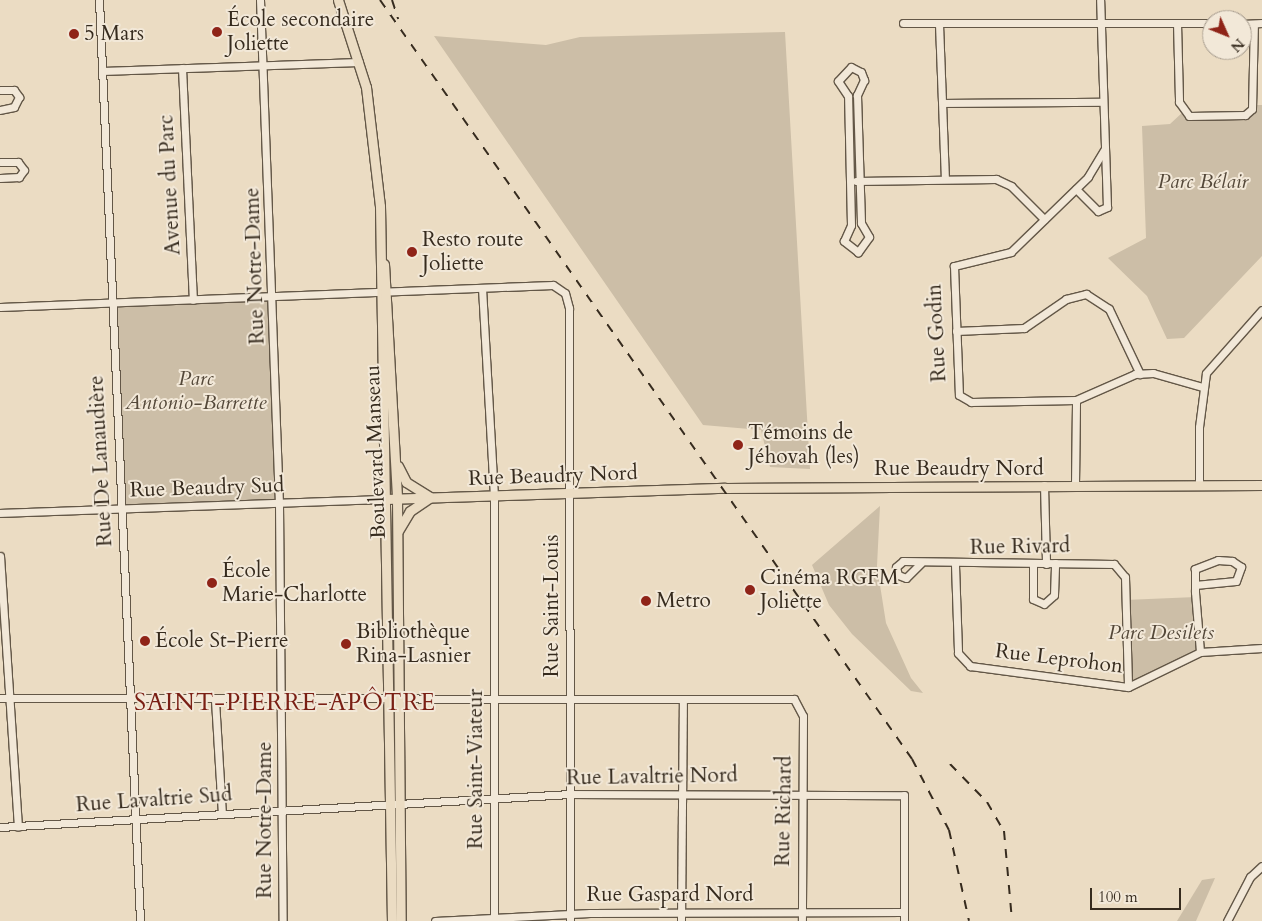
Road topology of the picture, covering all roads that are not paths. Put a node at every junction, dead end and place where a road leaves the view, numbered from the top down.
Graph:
1 (99, 0) edge
2 (260, 0) edge
3 (338, 0) edge
4 (1100, 0) edge
5 (1100, 23) junction
6 (1177, 23) junction
7 (1202, 23) edge
8 (1262, 23) edge
9 (903, 24) dead end
10 (939, 24) junction
11 (1254, 24) joint
12 (359, 62) junction
13 (264, 65) junction
14 (182, 68) junction
15 (102, 71) junction
16 (0, 90) edge
17 (1102, 102) junction
18 (943, 103) junction
19 (0, 110) edge
20 (1104, 150) junction
21 (0, 162) edge
22 (945, 177) junction
23 (0, 178) edge
24 (850, 181) junction
25 (859, 181) junction
26 (1076, 189) junction
27 (1044, 219) junction
28 (482, 288) junction
29 (384, 292) junction
30 (274, 298) junction
31 (193, 300) junction
32 (111, 303) junction
33 (0, 307) edge
34 (1262, 310) edge
35 (956, 331) junction
36 (1140, 374) junction
37 (1202, 387) junction
38 (1076, 400) junction
39 (394, 456) junction
40 (1044, 485) junction
41 (1075, 485) junction
42 (1199, 485) junction
43 (1262, 485) edge
44 (569, 493) junction
45 (494, 495) junction
46 (431, 497) junction
47 (397, 498) junction
48 (386, 499) junction
49 (279, 504) junction
50 (121, 509) junction
51 (0, 513) edge
52 (396, 533) junction
53 (0, 556) edge
54 (921, 563) dead end
55 (1046, 564) junction
56 (1055, 564) junction
57 (956, 565) junction
58 (1033, 565) junction
59 (1195, 585) junction
60 (1262, 648) edge
61 (1200, 652) junction
62 (1128, 687) junction
63 (0, 698) edge
64 (9, 698) junction
65 (128, 700) junction
66 (215, 700) junction
67 (282, 700) junction
68 (683, 700) junction
69 (394, 701) junction
70 (494, 702) junction
71 (570, 702) junction
72 (682, 793) junction
73 (570, 794) junction
74 (801, 794) junction
75 (494, 798) junction
76 (396, 801) junction
77 (283, 809) junction
78 (222, 813) junction
79 (135, 818) junction
80 (18, 826) junction
81 (0, 827) edge
82 (1262, 866) edge
83 (802, 912) junction
84 (904, 912) junction
85 (682, 913) junction
86 (570, 917) edge
87 (494, 920) edge
88 (140, 921) edge
89 (283, 921) edge
90 (392, 921) edge
91 (401, 921) edge
92 (435, 921) edge
93 (682, 921) edge
94 (802, 921) edge
95 (904, 921) edge
96 (1228, 921) edge

1 - 15 street, Rue De Lanaudière
2 - 13 street, Rue Notre-Dame
3 - 12 main road, Boulevard Manseau
4 - 5 street
5 - 6 street
5 - 10 street
5 - 17 street
6 - 7 street
6 - 11 street
8 - 11 street
9 - 10 street
10 - 18 street
12 - 13 street
12 - 29 main road, Boulevard Manseau
13 - 14 street
13 - 30 street, Rue Notre-Dame
14 - 15 street
14 - 31 street, Avenue du Parc
15 - 32 street, Rue De Lanaudière
16 - 19 street
17 - 18 street
17 - 20 street
18 - 22 street
20 - 26 street, Rue Godin
20 - 26 street
21 - 23 street
22 - 25 street
22 - 27 street
24 - 25 street
24 - 25 street
24 - 25 street
26 - 27 street, Rue Godin
27 - 35 street, Rue Godin
28 - 29 street
28 - 44 street, Rue Saint-Louis
28 - 45 street, Rue Saint-Viateur
29 - 30 street
29 - 39 main road, Boulevard Manseau
29 - 48 main road, Boulevard Manseau
30 - 31 street
30 - 49 street, Rue Notre-Dame
31 - 32 street
32 - 33 street
32 - 50 street, Rue De Lanaudière
34 - 37 street
35 - 36 street
35 - 38 street, Rue Godin
36 - 37 street
36 - 38 street
37 - 42 street
38 - 41 street
39 - 46 main road
39 - 47 main road, Boulevard Manseau
40 - 41 main road, Rue Beaudry Nord
40 - 44 main road, Rue Beaudry Nord
40 - 55 street
41 - 42 main road, Rue Beaudry Nord
42 - 43 main road, Rue Beaudry Nord
44 - 45 main road, Rue Beaudry Nord
44 - 71 street, Rue Saint-Louis
45 - 46 main road, Rue Beaudry Nord
45 - 70 street, Rue Saint-Viateur
46 - 47 main road, Rue Beaudry Nord
46 - 52 main road
47 - 48 main road, Rue Beaudry Nord
47 - 52 main road, Boulevard Manseau
48 - 49 street, Rue Beaudry Sud
48 - 69 main road, Boulevard Manseau
49 - 50 street, Rue Beaudry Sud
49 - 67 street, Rue Notre-Dame
50 - 51 street, Rue Beaudry Sud
50 - 65 street, Rue De Lanaudière
52 - 69 main road, Boulevard Manseau
53 - 64 street
54 - 57 street, Rue Rivard
55 - 56 street, Rue Rivard
55 - 58 street, Rue Rivard
56 - 58 street
56 - 62 street, Rue Rivard
57 - 58 street, Rue Rivard
57 - 62 street, Rue Leprohon
59 - 59 street
59 - 61 street
60 - 61 street, Rue Leprohon
61 - 62 street, Rue Leprohon
63 - 64 street
64 - 65 street
64 - 80 street
65 - 66 street
65 - 79 street, Rue De Lanaudière
66 - 67 street
66 - 78 street
67 - 69 street
67 - 77 street, Rue Notre-Dame
68 - 71 street
68 - 72 street
68 - 74 street, Rue Richard
69 - 70 street
69 - 76 main road, Boulevard Manseau
70 - 71 street
70 - 75 street, Rue Saint-Viateur
71 - 73 street, Rue Saint-Louis
72 - 73 street, Rue Lavaltrie Nord
72 - 74 street, Rue Lavaltrie Nord
72 - 85 street
73 - 75 street, Rue Lavaltrie Nord
73 - 86 street, Rue Saint-Louis
74 - 83 street, Rue Richard
74 - 84 street, Rue Lavaltrie Nord
75 - 76 street, Rue Lavaltrie Nord
75 - 87 street, Rue Saint-Viateur
76 - 77 street, Rue Lavaltrie Sud
76 - 90 main road, Boulevard Manseau
76 - 91 main road, Boulevard Manseau
77 - 78 street, Rue Lavaltrie Sud
77 - 89 street, Rue Notre-Dame
78 - 79 street, Rue Lavaltrie Sud
79 - 80 street, Rue Lavaltrie Sud
79 - 88 street, Rue De Lanaudière
80 - 81 street, Rue Lavaltrie Sud
82 - 96 street
83 - 84 street, Rue Gaspard Nord
83 - 85 street, Rue Gaspard Nord
83 - 94 street, Rue Richard
84 - 95 street
85 - 86 street, Rue Gaspard Nord
85 - 93 street
86 - 87 street, Rue Gaspard Nord
87 - 92 street, Rue Gaspard Nord

